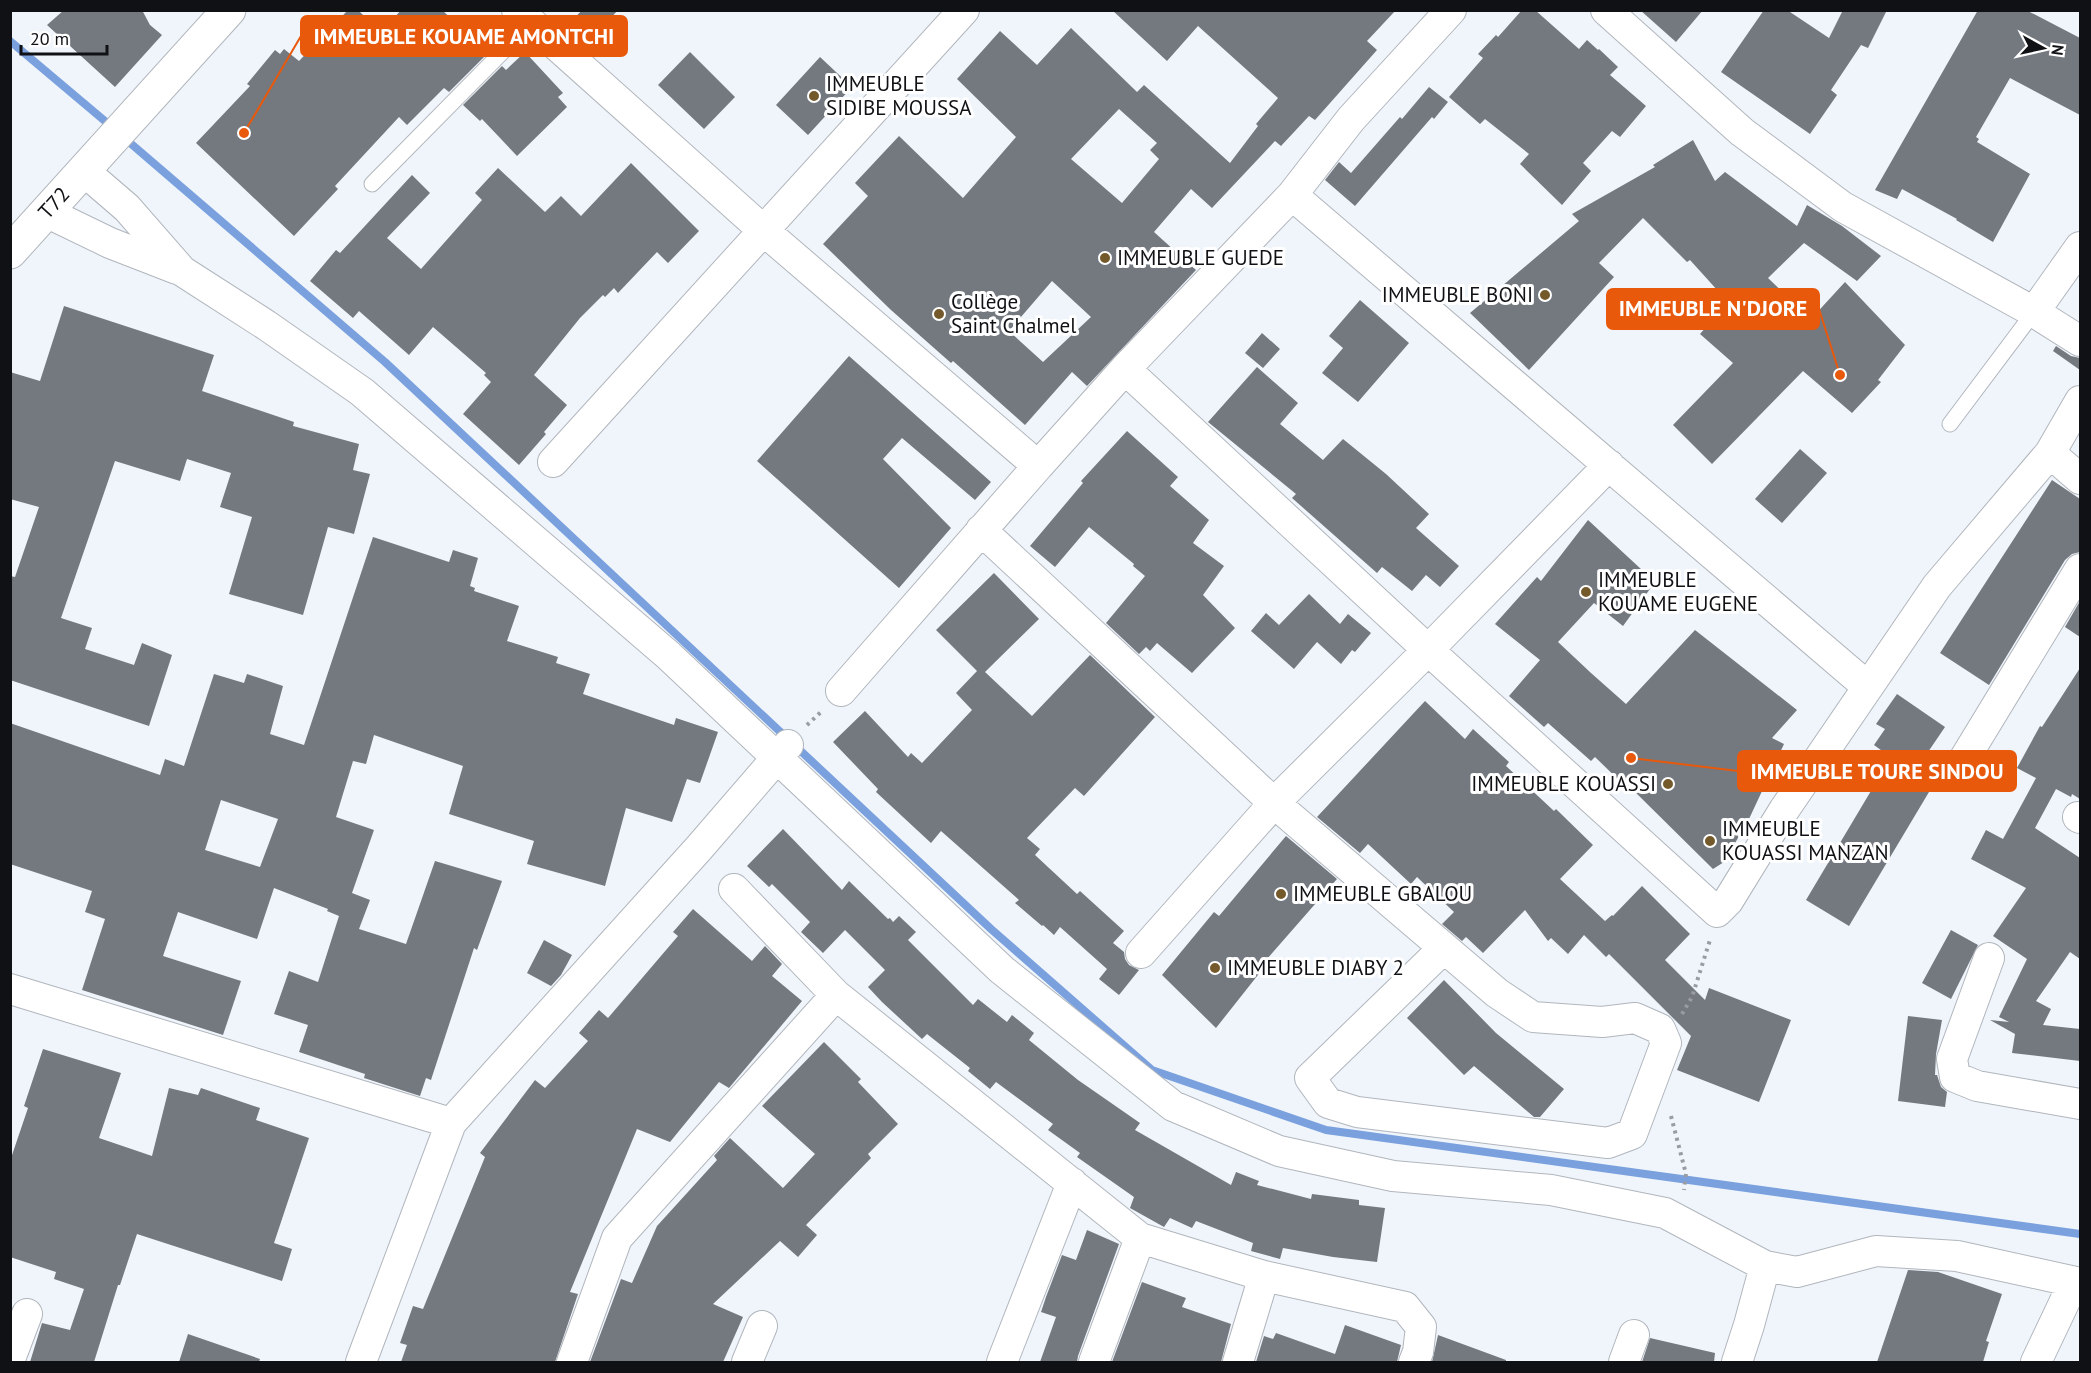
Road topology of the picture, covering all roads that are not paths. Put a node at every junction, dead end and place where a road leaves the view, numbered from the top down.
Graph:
1 (229, 10) edge
2 (964, 10) edge
3 (1451, 10) edge
4 (1606, 10) edge
5 (524, 17) edge
6 (91, 162) junction
7 (372, 183) dead end
8 (1292, 195) junction
9 (46, 212) junction
10 (764, 230) junction
11 (2080, 247) edge
12 (10, 252) edge
13 (182, 271) junction
14 (2034, 312) junction
15 (2080, 341) edge
16 (1125, 369) junction
17 (2080, 401) edge
18 (1950, 424) dead end
19 (2050, 453) junction
20 (554, 462) dead end
21 (1609, 465) junction
22 (1038, 466) junction
23 (2080, 479) edge
24 (981, 530) junction
25 (2080, 569) edge
26 (1428, 650) junction
27 (1868, 687) junction
28 (841, 691) road end
29 (783, 751) junction
30 (1960, 766) dead end
31 (1274, 803) junction
32 (734, 889) dead end
33 (1444, 948) junction
34 (1141, 953) dead end
35 (1989, 958) dead end
36 (10, 989) edge
37 (836, 995) junction
38 (2080, 1104) edge
39 (452, 1123) junction
40 (1072, 1183) junction
41 (1140, 1238) junction
42 (1765, 1266) junction
43 (1264, 1276) junction
44 (2077, 1282) edge
45 (27, 1314) dead end
46 (762, 1326) dead end
47 (1634, 1335) dead end
48 (10, 1359) edge
49 (361, 1362) edge
50 (572, 1362) edge
51 (747, 1362) edge
52 (1002, 1362) edge
53 (1094, 1362) edge
54 (1238, 1362) edge
55 (1414, 1362) edge
56 (1624, 1362) edge
57 (1737, 1362) edge
58 (2036, 1362) edge

1 - 6 street, T72
2 - 10 street
3 - 8 street
4 - 14 street
5 - 7 lane
5 - 10 street
6 - 9 street, T72
6 - 13 street
8 - 16 street
8 - 21 street
9 - 12 street, T72
9 - 13 street
10 - 20 street
10 - 22 street
11 - 14 street
13 - 29 street
14 - 15 street
14 - 18 lane
16 - 22 street
16 - 26 street
17 - 19 street
19 - 23 street
19 - 27 street
21 - 26 street
21 - 27 street
22 - 24 street
24 - 28 street
24 - 31 street
25 - 30 street
26 - 27 street
26 - 31 street
29 - 39 street
29 - 42 street
31 - 33 street
31 - 34 street
32 - 37 street
33 - 33 street
35 - 38 street
36 - 39 street
37 - 40 street
37 - 50 street
39 - 49 street
40 - 41 street
40 - 52 street
41 - 43 street
41 - 53 street
42 - 44 street
42 - 57 street
43 - 54 street
43 - 55 street
44 - 58 street
45 - 48 street
46 - 51 street
47 - 56 street

